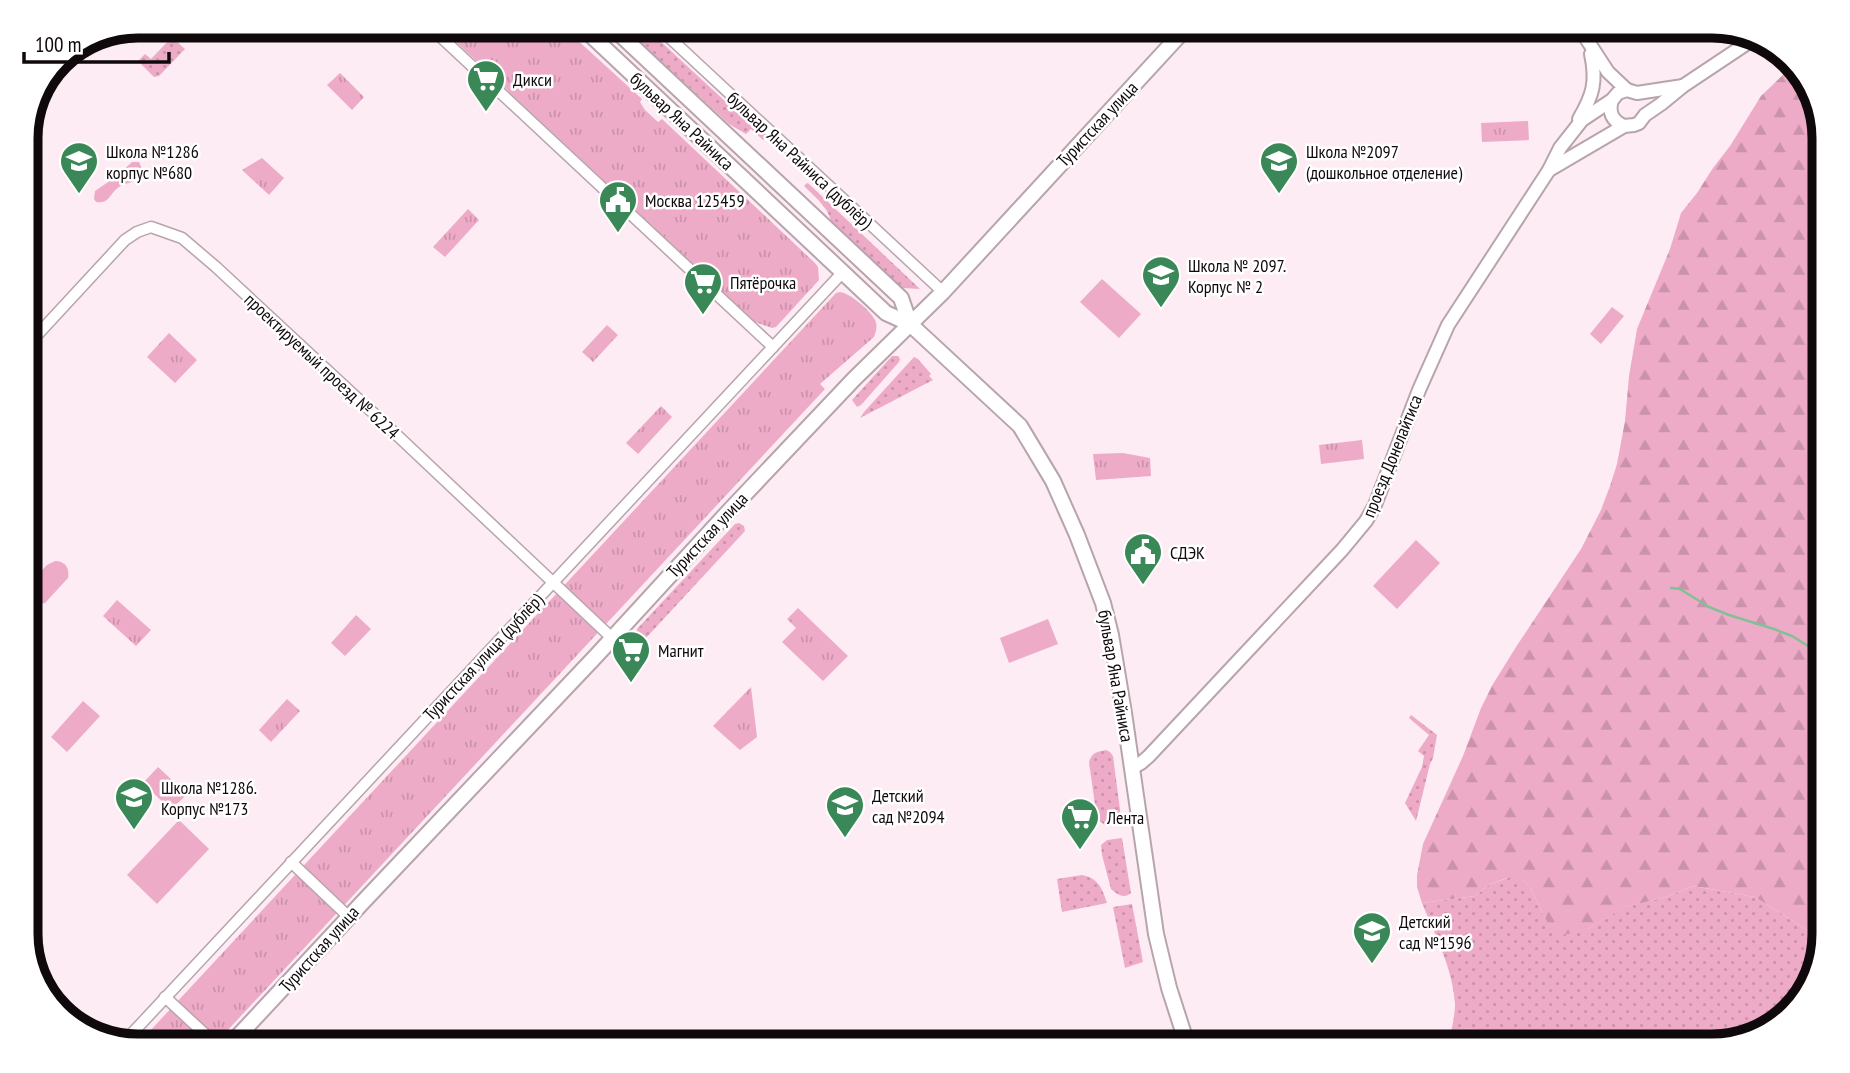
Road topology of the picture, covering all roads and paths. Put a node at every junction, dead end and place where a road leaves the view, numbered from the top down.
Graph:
1 (442, 38) edge
2 (594, 38) edge
3 (624, 38) edge
4 (670, 38) edge
5 (1177, 38) edge
6 (1584, 38) edge
7 (1586, 38) edge
8 (1745, 44) edge
9 (1591, 54) junction
10 (1683, 86) junction
11 (1632, 91) junction
12 (1613, 98) junction
13 (1645, 115) junction
14 (1624, 126) junction
15 (1574, 129) junction
16 (1549, 170) junction
17 (843, 272) junction
18 (943, 292) junction
19 (910, 324) junction
20 (39, 333) edge
21 (774, 347) junction
22 (553, 582) junction
23 (612, 638) junction
24 (1132, 768) junction
25 (291, 862) junction
26 (349, 917) junction
27 (165, 997) junction
28 (130, 1034) edge
29 (205, 1034) edge
30 (240, 1034) edge
31 (1184, 1034) edge

1 - 21 street
2 - 17 main road, бульвар Яна Райниса
3 - 19 main road, бульвар Яна Райниса
4 - 18 street, бульвар Яна Райниса (дублёр)
5 - 18 main road, Туристская улица
6 - 9 street
7 - 11 street
8 - 10 street, проезд Донелайтиса
9 - 12 street
9 - 15 street
10 - 11 street, проезд Донелайтиса
10 - 13 street, проезд Донелайтиса
11 - 12 street, проезд Донелайтиса
11 - 13 street
12 - 14 street
12 - 15 street, проезд Донелайтиса
13 - 14 street, проезд Донелайтиса
14 - 16 street, проезд Донелайтиса
15 - 16 street, проезд Донелайтиса
16 - 24 street, проезд Донелайтиса
17 - 19 main road, бульвар Яна Райниса
17 - 21 street, Туристская улица (дублёр)
18 - 19 main road, Туристская улица
19 - 23 main road, Туристская улица
19 - 24 main road, бульвар Яна Райниса
20 - 22 street, проектируемый проезд № 6224
21 - 22 street, Туристская улица (дублёр)
22 - 23 street, проектируемый проезд № 6224
22 - 25 street, Туристская улица (дублёр)
23 - 26 main road, Туристская улица
24 - 31 main road, бульвар Яна Райниса
25 - 26 street
25 - 27 street, Туристская улица (дублёр)
26 - 30 main road, Туристская улица
27 - 28 street, Туристская улица (дублёр)
27 - 29 street

